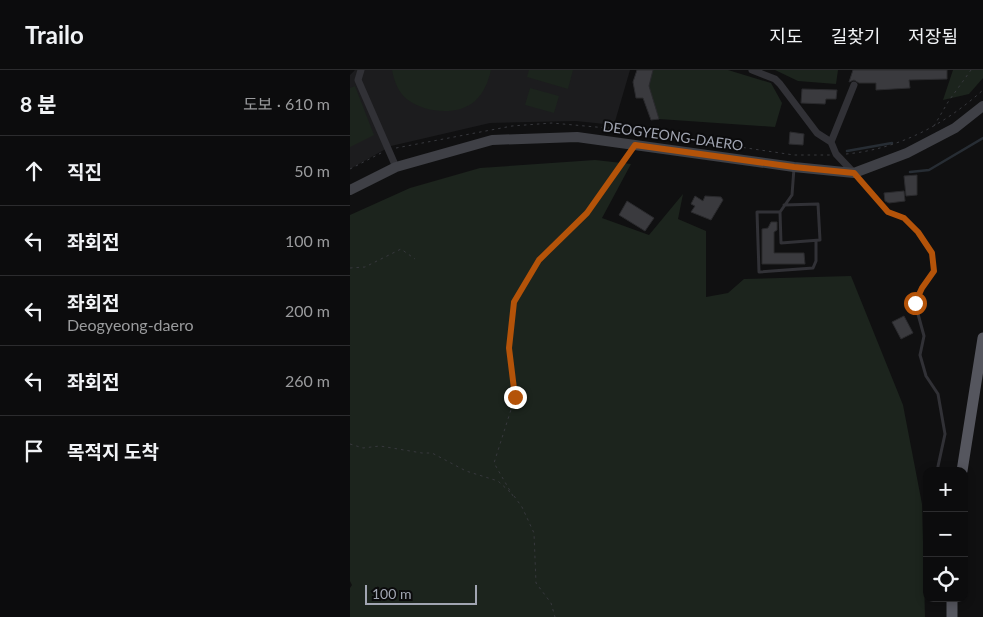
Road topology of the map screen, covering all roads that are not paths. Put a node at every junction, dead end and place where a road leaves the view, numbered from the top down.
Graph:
1 (361, 70) edge
2 (752, 70) edge
3 (358, 80) junction
4 (350, 83) edge
5 (854, 85) dead end
6 (983, 106) edge
7 (831, 142) junction
8 (396, 167) junction
9 (794, 167) junction
10 (854, 173) junction
11 (350, 190) edge
12 (784, 205) junction
13 (780, 212) junction
14 (816, 242) junction
15 (983, 338) edge
16 (938, 467) edge
17 (963, 467) edge
18 (952, 602) edge
19 (952, 617) edge

1 - 3 street
2 - 7 street
3 - 4 street
3 - 8 street
5 - 7 street
6 - 10 main road, DEOGYEONG-DAERO
7 - 10 street
8 - 9 main road, DEOGYEONG-DAERO
8 - 11 main road, DEOGYEONG-DAERO
9 - 10 main road, DEOGYEONG-DAERO
9 - 12 lane
10 - 16 lane
12 - 13 lane
12 - 14 lane
13 - 14 lane
13 - 14 lane
15 - 17 highway
18 - 19 highway

